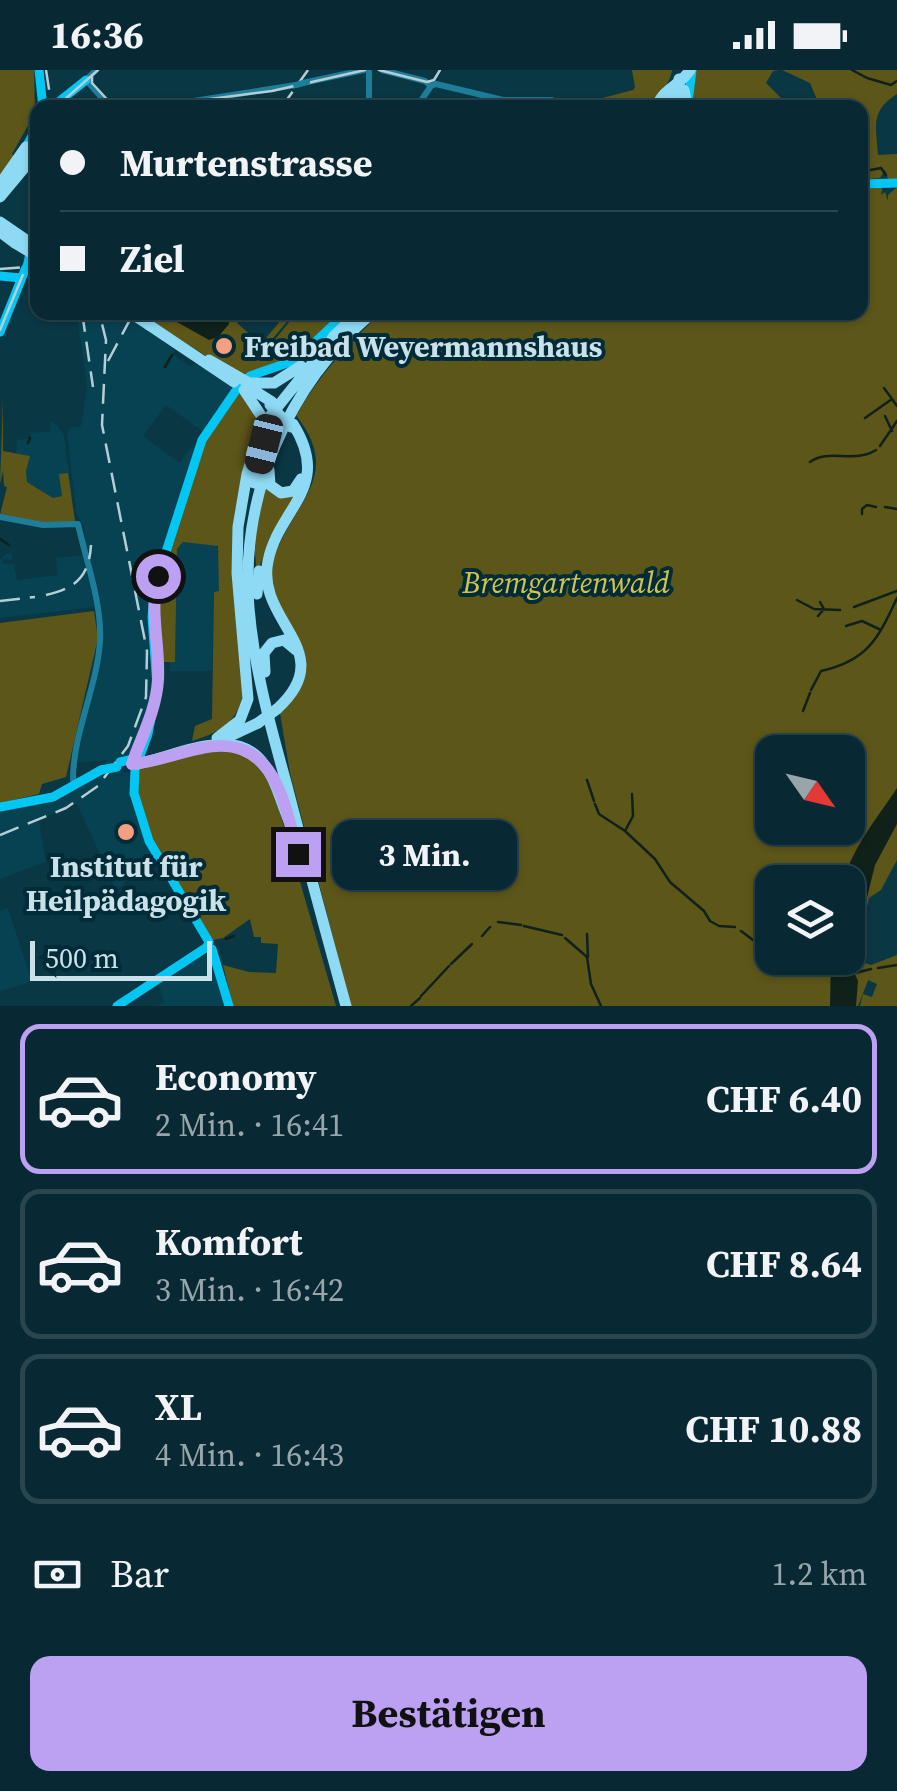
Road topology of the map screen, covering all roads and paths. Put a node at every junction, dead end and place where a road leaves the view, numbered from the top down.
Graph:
1 (39, 70) edge
2 (96, 70) edge
3 (352, 70) edge
4 (382, 70) edge
5 (691, 70) edge
6 (368, 71) edge
7 (340, 74) junction
8 (89, 83) junction
9 (432, 85) junction
10 (679, 90) edge
11 (42, 100) edge
12 (66, 100) edge
13 (104, 100) edge
14 (203, 100) edge
15 (369, 100) edge
16 (422, 100) edge
17 (504, 100) edge
18 (504, 100) edge
19 (552, 100) edge
20 (30, 150) edge
21 (897, 183) edge
22 (868, 184) edge
23 (0, 191) edge
24 (0, 224) edge
25 (30, 258) edge
26 (30, 260) edge
27 (30, 261) edge
28 (0, 276) edge
29 (144, 320) edge
30 (145, 320) edge
31 (339, 320) edge
32 (355, 320) edge
33 (358, 320) edge
34 (359, 320) edge
35 (0, 332) edge
36 (336, 334) junction
37 (244, 385) junction
38 (292, 426) junction
39 (271, 439) junction
40 (304, 486) junction
41 (0, 517) edge
42 (254, 518) junction
43 (241, 550) junction
44 (294, 638) junction
45 (265, 677) junction
46 (277, 707) junction
47 (258, 722) junction
48 (150, 724) junction
49 (217, 738) junction
50 (198, 748) junction
51 (133, 762) junction
52 (103, 767) junction
53 (73, 768) junction
54 (86, 772) junction
55 (73, 783) junction
56 (286, 784) junction
57 (0, 808) edge
58 (290, 820) junction
59 (210, 946) junction
60 (117, 1006) edge
61 (229, 1006) edge
62 (343, 1006) edge

1 - 11 main road
2 - 8 street
3 - 7 street
4 - 9 street
5 - 10 main road
5 - 10 highway
6 - 7 street
6 - 15 street
7 - 14 street, bridge
8 - 12 main road
8 - 13 street
9 - 16 street
9 - 18 street
17 - 19 street
20 - 23 highway
21 - 22 main road
24 - 25 highway, bridge
26 - 28 main road
27 - 35 main road
29 - 37 highway, bridge
30 - 37 highway, bridge
31 - 37 main road
32 - 36 highway
33 - 43 highway
34 - 39 highway
36 - 37 highway
36 - 43 highway
37 - 38 highway, bridge
37 - 39 highway, bridge
37 - 48 main road
38 - 39 highway
38 - 40 highway
39 - 42 highway
39 - 43 highway
40 - 44 highway
40 - 45 highway, bridge
41 - 53 street
42 - 44 highway
42 - 56 highway
43 - 49 highway
43 - 58 highway
44 - 46 highway
45 - 46 highway
45 - 56 highway
46 - 47 highway, bridge
47 - 49 highway
47 - 50 highway
48 - 51 main road
48 - 51 main road
49 - 51 highway
50 - 51 highway
50 - 58 highway
51 - 52 main road, bridge
51 - 59 main road
52 - 54 main road
52 - 55 main road
53 - 54 street
53 - 55 street
54 - 55 main road
55 - 57 main road
56 - 62 highway
58 - 62 highway
59 - 60 main road
59 - 61 main road

